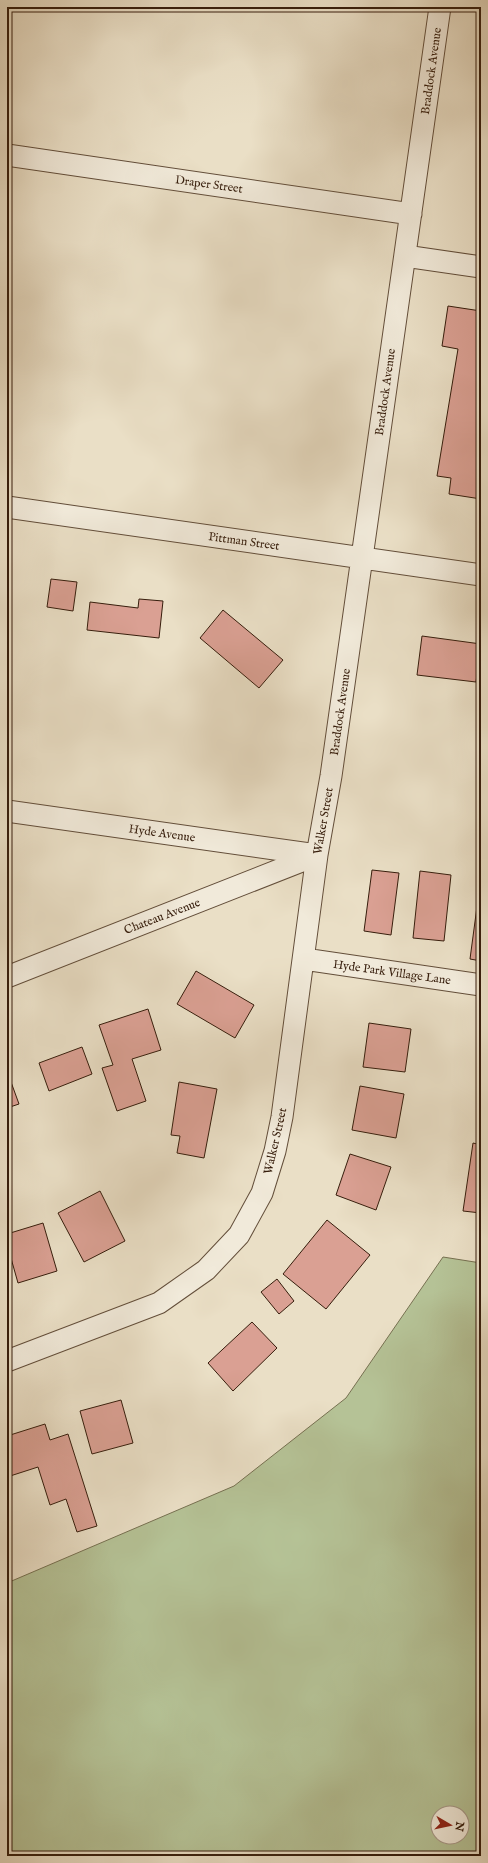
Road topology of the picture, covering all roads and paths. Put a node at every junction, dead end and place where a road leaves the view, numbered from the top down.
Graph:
1 (440, 7) edge
2 (7, 155) edge
3 (411, 214) junction
4 (405, 256) junction
5 (481, 267) edge
6 (7, 507) edge
7 (361, 558) junction
8 (481, 574) edge
9 (331, 776) joint
10 (7, 811) edge
11 (318, 855) junction
12 (304, 959) junction
13 (7, 977) edge
14 (481, 985) edge
15 (7, 1361) edge

1 - 3 street, Braddock Avenue
2 - 3 street, Draper Street
3 - 4 street, Braddock Avenue
4 - 5 street
4 - 7 street, Braddock Avenue
6 - 7 street, Pittman Street
7 - 8 street, Pittman Street
7 - 9 street, Braddock Avenue
9 - 11 street, Walker Street
10 - 11 street, Hyde Avenue
11 - 12 street, Walker Street
11 - 13 street, Chateau Avenue
12 - 14 street, Hyde Park Village Lane
12 - 15 street, Walker Street

